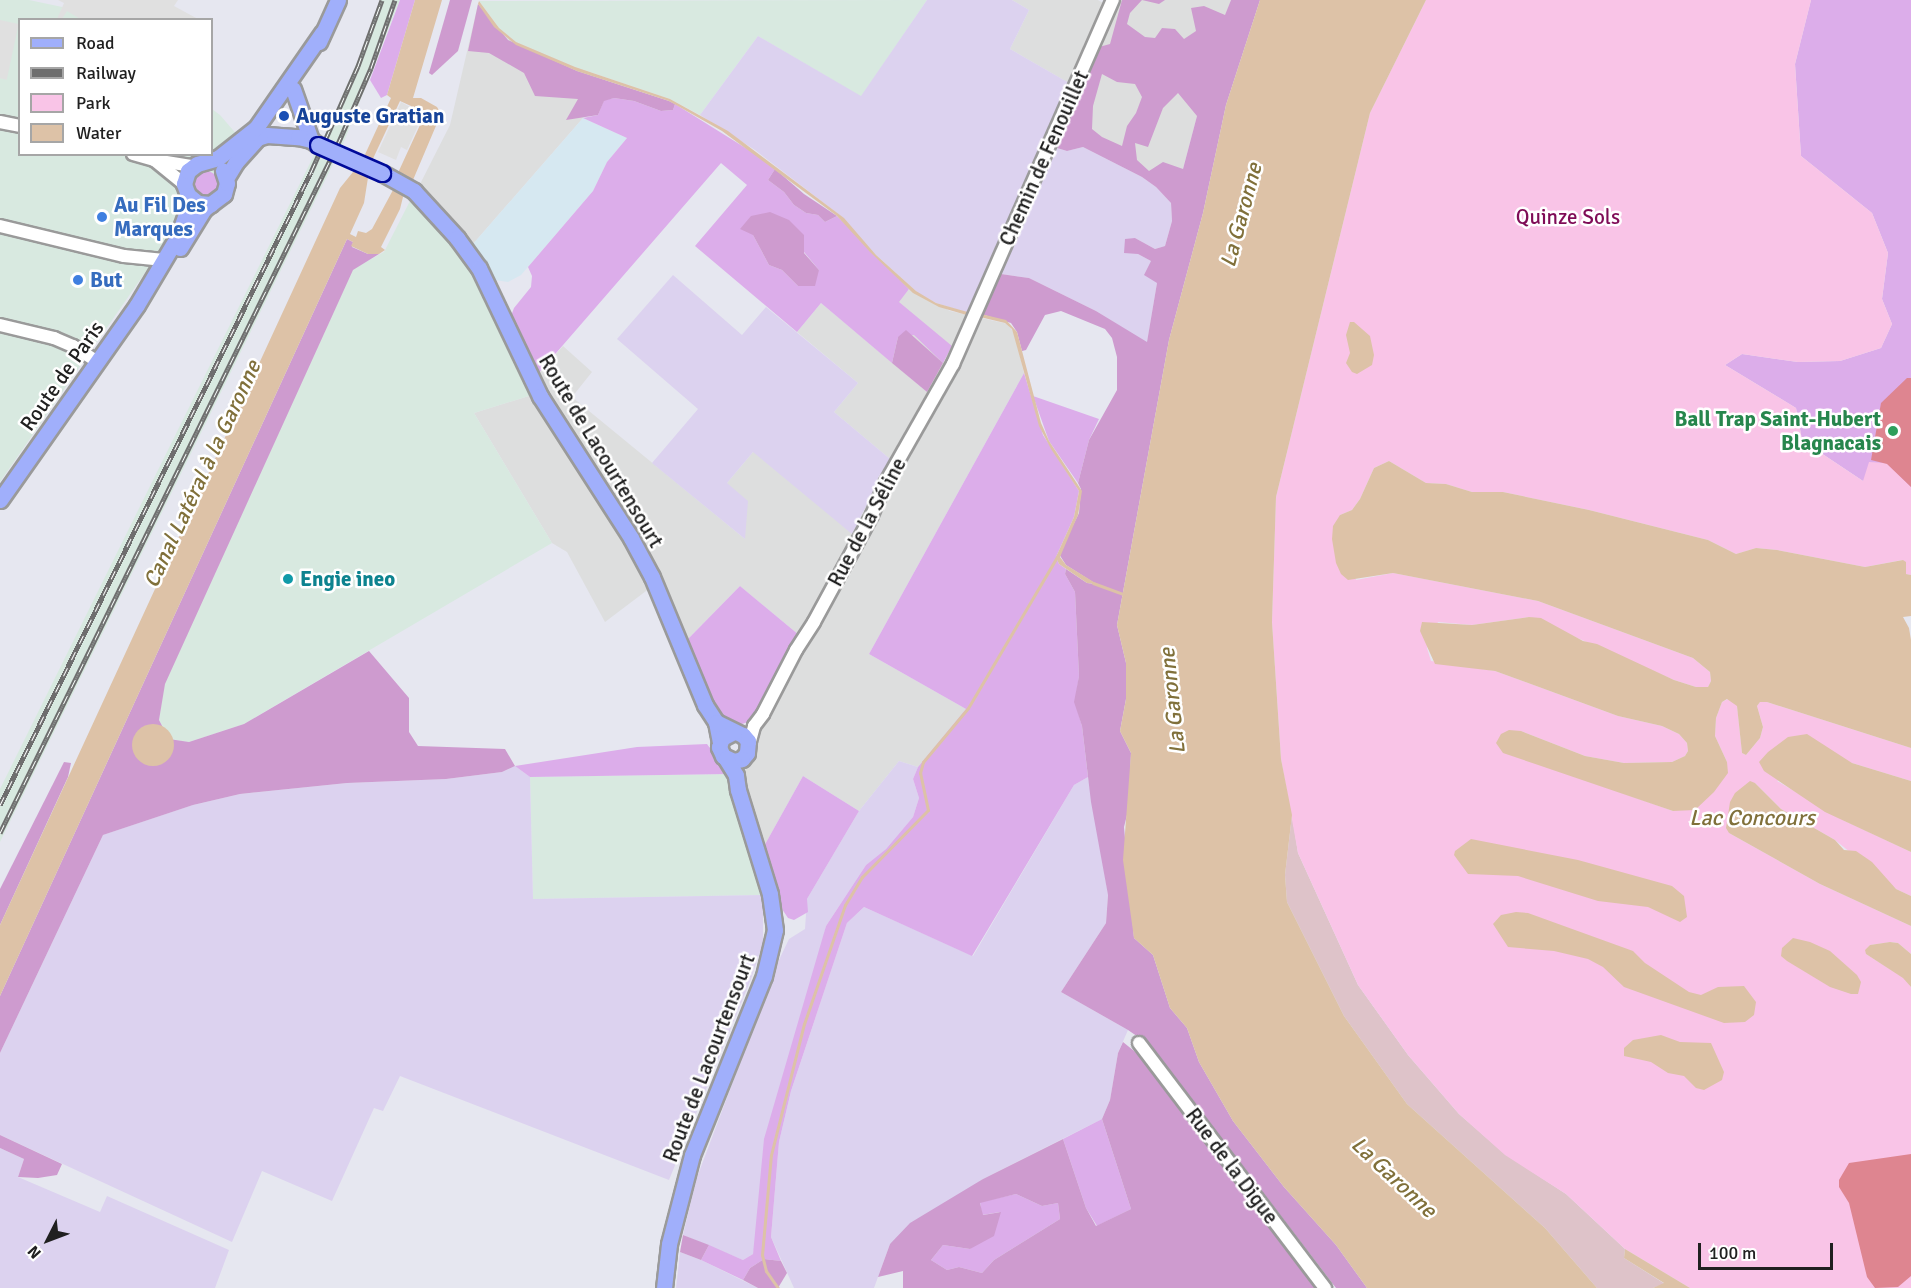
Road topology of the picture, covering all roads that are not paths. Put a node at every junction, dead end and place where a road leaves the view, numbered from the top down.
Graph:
1 (338, 0) edge
2 (1113, 0) edge
3 (322, 33) junction
4 (293, 89) junction
5 (0, 122) edge
6 (18, 126) edge
7 (258, 138) junction
8 (315, 142) junction
9 (140, 156) edge
10 (154, 160) junction
11 (209, 162) junction
12 (193, 166) junction
13 (227, 177) junction
14 (186, 189) junction
15 (211, 204) junction
16 (0, 226) edge
17 (124, 256) junction
18 (164, 260) junction
19 (150, 282) junction
20 (136, 305) junction
21 (975, 315) joint
22 (0, 325) edge
23 (98, 362) junction
24 (5, 489) edge
25 (0, 500) edge
26 (716, 722) junction
27 (753, 726) junction
28 (735, 732) junction
29 (720, 742) junction
30 (747, 751) junction
31 (726, 759) junction
32 (736, 775) junction
33 (1139, 1043) dead end
34 (664, 1288) edge
35 (1325, 1288) edge

1 - 3 main road, Route de Paris
2 - 21 street, Chemin de Fenouillet
3 - 4 main road, Route de Paris
3 - 11 main road, Route de Paris
4 - 7 main road, Route de Paris
4 - 8 main road
5 - 6 street
7 - 8 main road, Route de Lacourtensourt
7 - 13 main road, Route de Paris
8 - 26 main road, Route de Lacourtensourt, bridge
9 - 10 street
10 - 12 street
10 - 14 street
11 - 12 main road, Route de Paris
11 - 13 main road
12 - 14 main road, Route de Paris
13 - 15 main road, Route de Paris
14 - 15 main road
14 - 18 main road, Route de Paris
15 - 20 main road, Route de Paris
16 - 17 street
17 - 18 street
17 - 19 street
18 - 19 main road, Route de Paris
19 - 20 main road, Route de Paris
20 - 23 main road, Route de Paris
21 - 27 street, Rue de la Séline
22 - 23 street
23 - 24 main road, Route de Paris
24 - 25 main road, Route de Paris
26 - 28 main road
26 - 29 main road, Route de Lacourtensourt
27 - 28 street
27 - 30 street, Rue de la Séline
28 - 29 main road
28 - 30 main road
29 - 31 main road, Route de Lacourtensourt
30 - 31 main road
30 - 32 main road
31 - 32 main road, Route de Lacourtensourt
32 - 34 main road, Route de Lacourtensourt
33 - 35 street, Rue de la Digue

